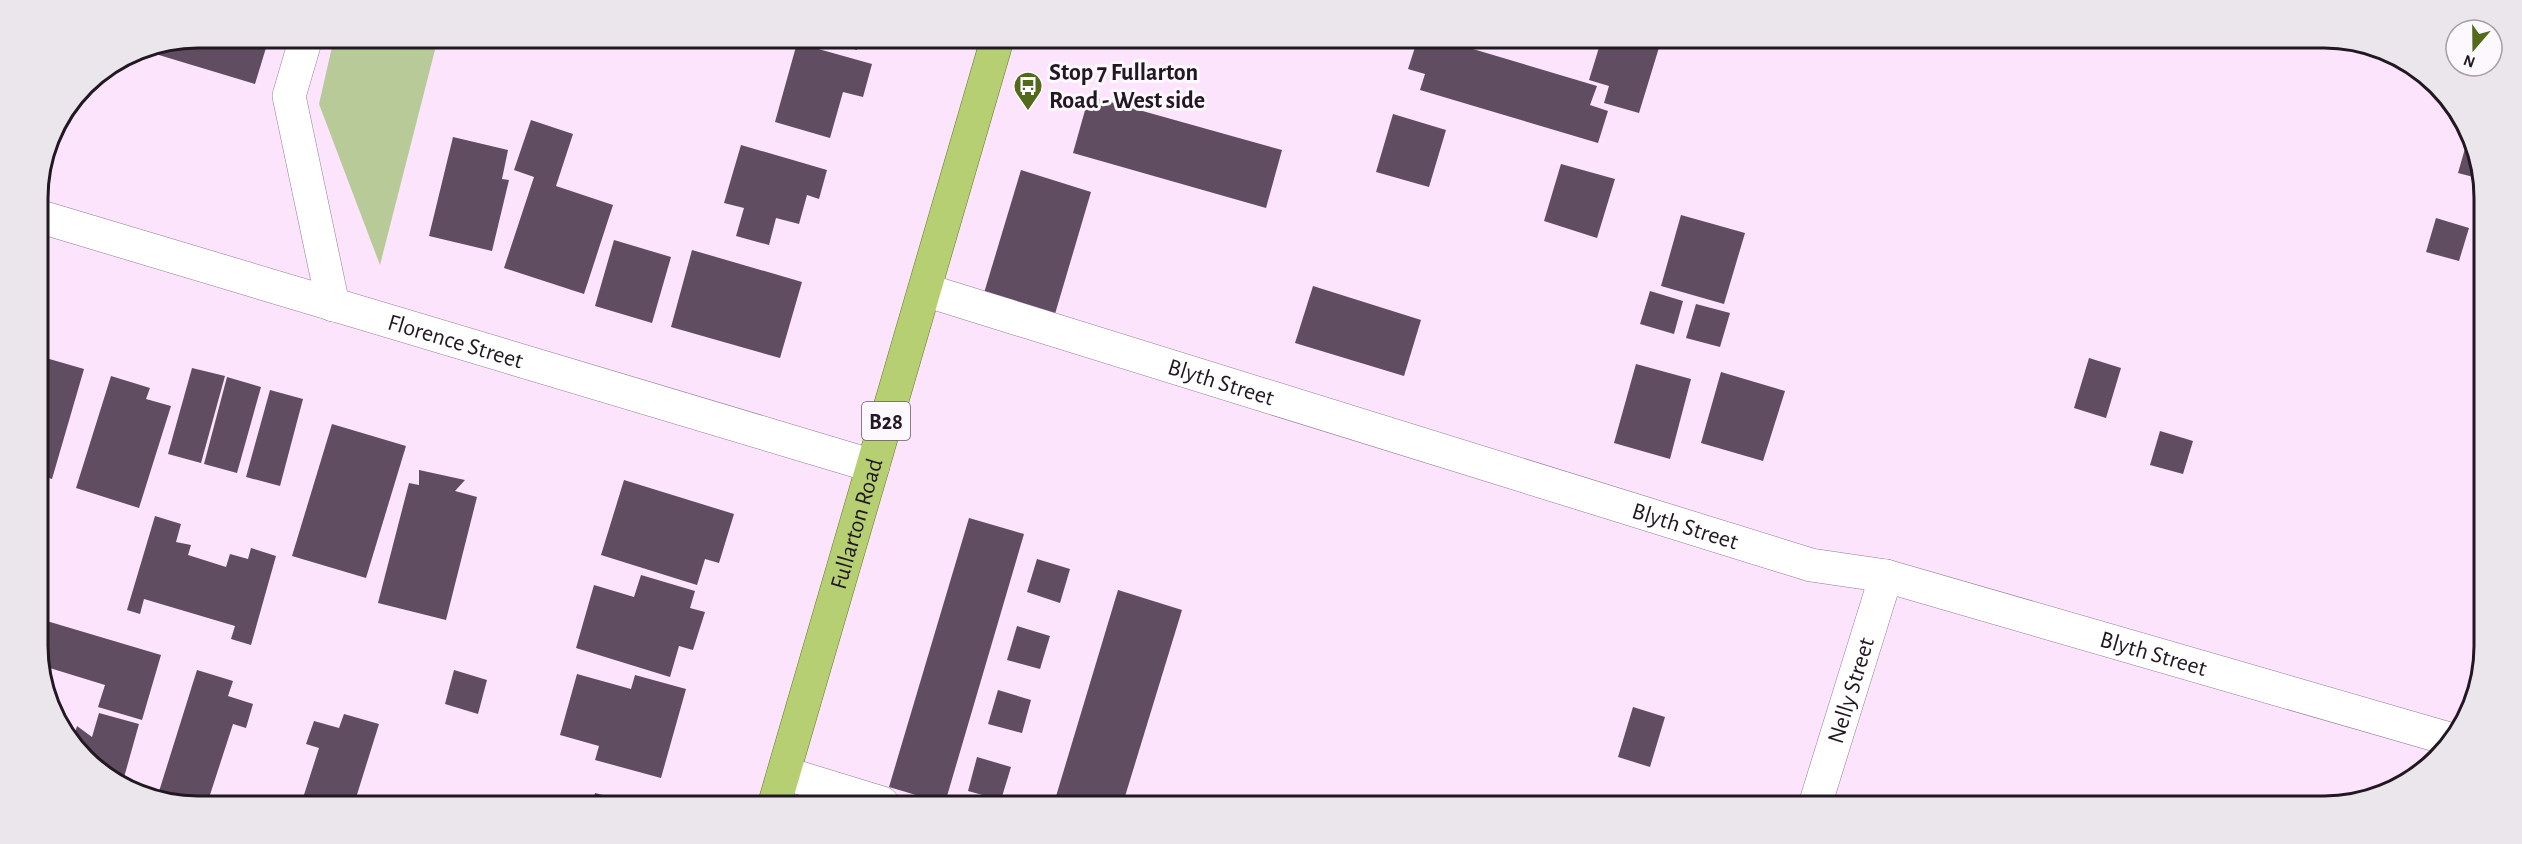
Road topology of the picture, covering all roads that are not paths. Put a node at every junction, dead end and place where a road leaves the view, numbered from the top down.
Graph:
1 (303, 48) edge
2 (995, 48) edge
3 (48, 219) edge
4 (925, 290) junction
5 (333, 305) junction
6 (873, 466) junction
7 (1886, 576) junction
8 (2443, 737) edge
9 (780, 788) edge
10 (834, 796) edge
11 (1818, 796) edge

1 - 5 street
2 - 4 main road, Fullarton Road / B28
3 - 5 street, Florence Street
4 - 6 main road, Fullarton Road / B28
4 - 7 street, Blyth Street
5 - 6 street, Florence Street
6 - 9 main road, Fullarton Road / B28
7 - 8 street, Blyth Street
7 - 11 street, Nelly Street
9 - 10 street

